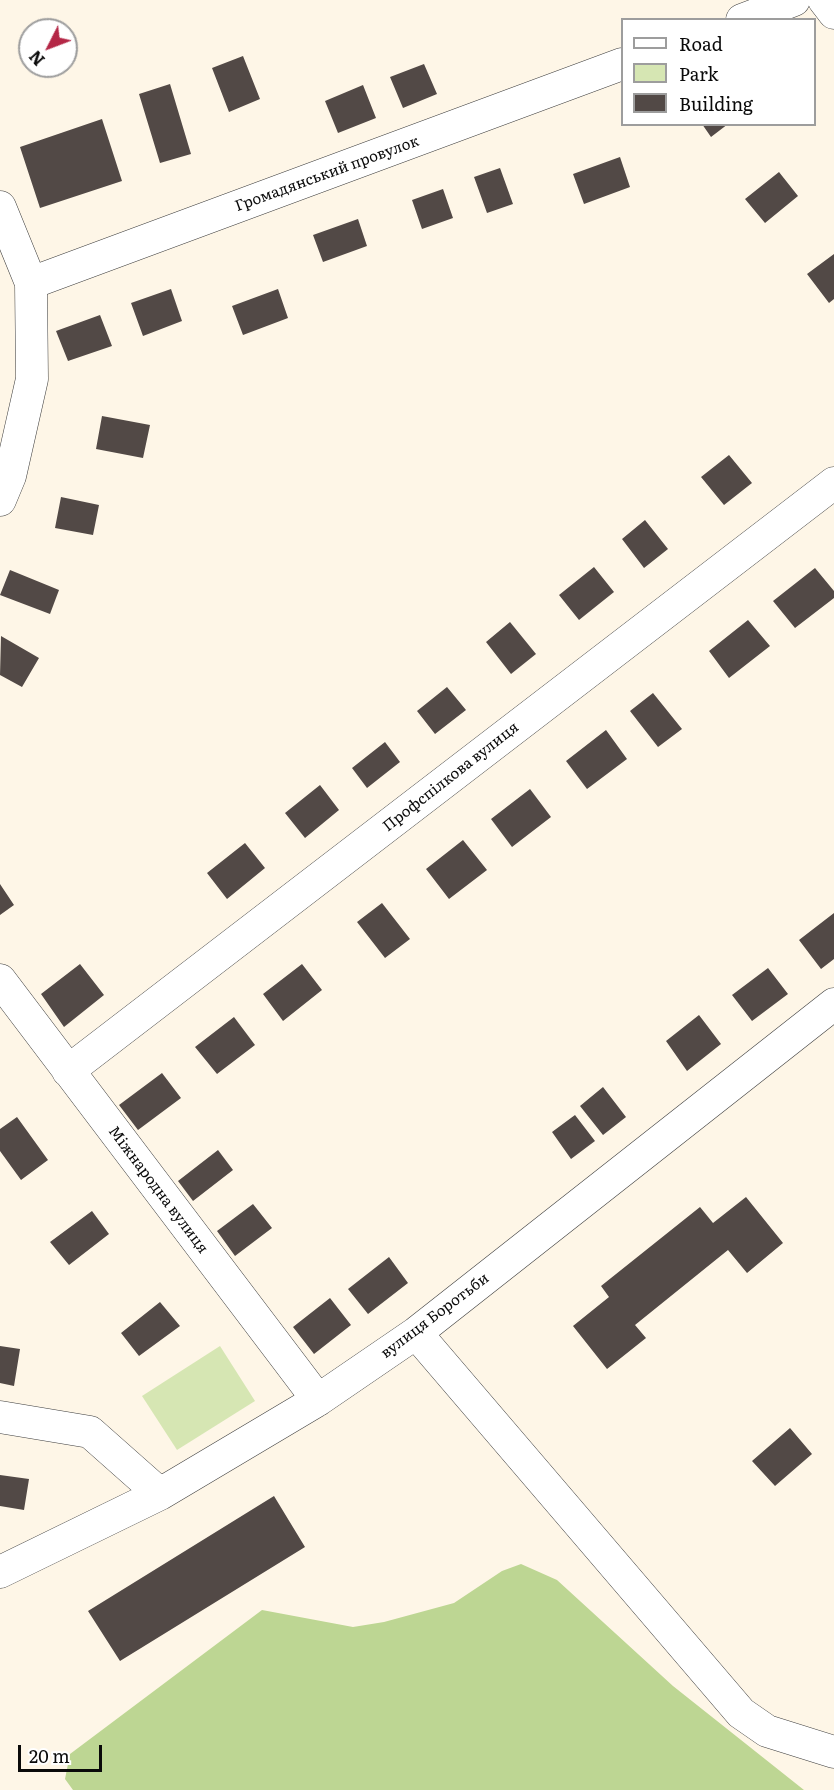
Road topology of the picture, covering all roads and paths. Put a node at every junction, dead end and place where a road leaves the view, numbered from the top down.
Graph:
1 (794, 0) edge
2 (824, 0) edge
3 (834, 13) edge
4 (747, 18) edge
5 (621, 64) edge
6 (0, 207) edge
7 (30, 283) junction
8 (834, 483) edge
9 (0, 500) edge
10 (0, 980) edge
11 (834, 1004) edge
12 (68, 1071) junction
13 (416, 1333) junction
14 (318, 1400) junction
15 (0, 1417) edge
16 (160, 1494) junction
17 (0, 1572) edge
18 (834, 1752) edge

1 - 4 street
2 - 3 street
5 - 7 street, Громадянський провулок
6 - 7 street
7 - 9 street
8 - 12 street, Профспілкова вулиця
10 - 12 street, Міжнародна вулиця
11 - 13 street, вулиця Боротьби
12 - 14 street, Міжнародна вулиця
13 - 14 street, вулиця Боротьби
13 - 18 street
14 - 16 street, вулиця Боротьби
15 - 16 street
16 - 17 street, вулиця Боротьби

